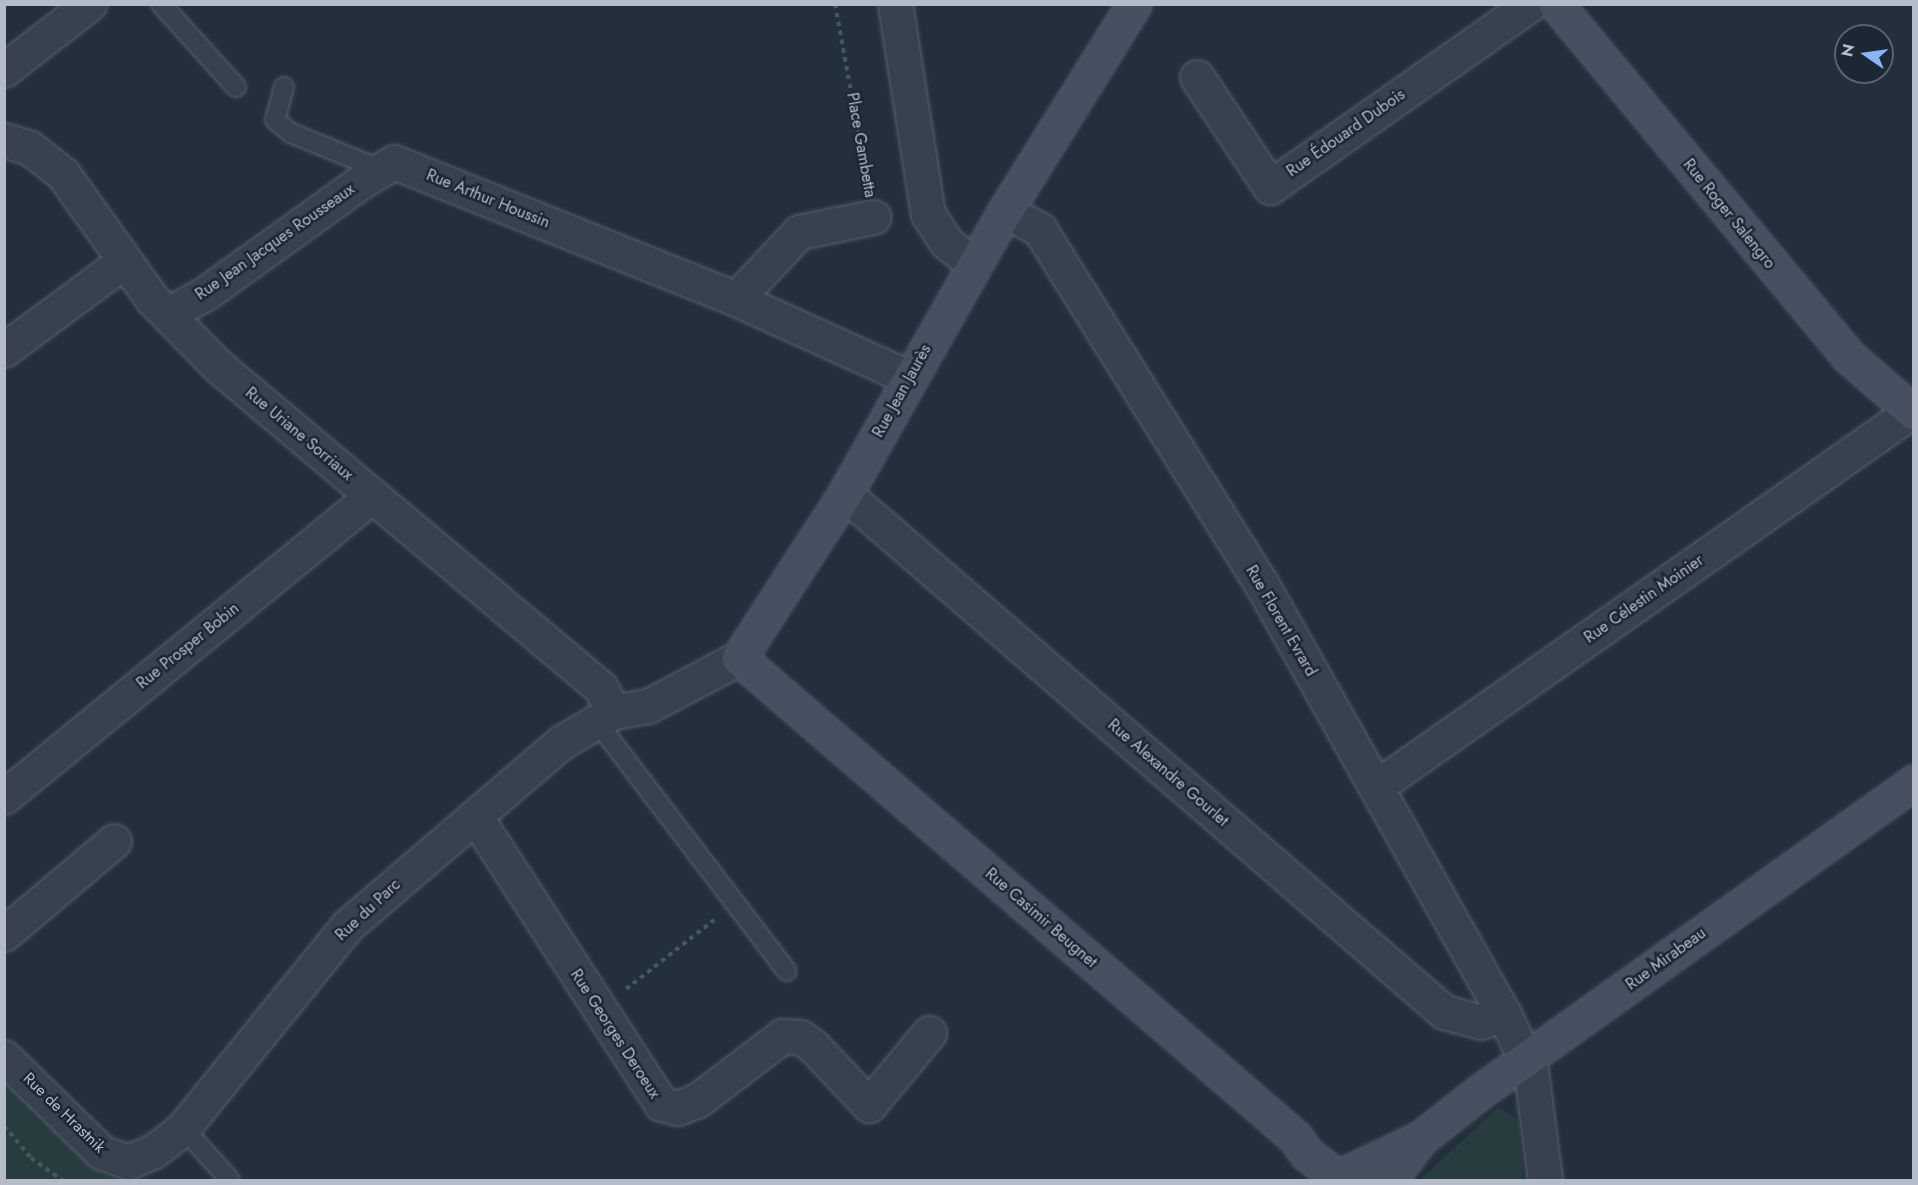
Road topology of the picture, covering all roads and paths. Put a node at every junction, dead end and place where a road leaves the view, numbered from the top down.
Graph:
1 (89, 4) edge
2 (161, 4) edge
3 (835, 4) edge
4 (895, 4) edge
5 (1134, 4) edge
6 (1530, 4) edge
7 (1556, 4) edge
8 (4, 70) edge
9 (1197, 77) dead end
10 (236, 87) dead end
11 (284, 87) dead end
12 (4, 140) edge
13 (379, 169) junction
14 (1005, 211) junction
15 (873, 217) joint
16 (123, 262) junction
17 (974, 265) junction
18 (736, 299) junction
19 (170, 313) junction
20 (4, 350) edge
21 (910, 378) junction
22 (1913, 412) edge
23 (845, 494) junction
24 (372, 496) junction
25 (739, 658) junction
26 (605, 717) junction
27 (1914, 782) edge
28 (1376, 787) junction
29 (4, 797) edge
30 (476, 816) junction
31 (114, 841) dead end
32 (734, 904) junction
33 (4, 934) edge
34 (787, 971) dead end
35 (599, 1010) junction
36 (1504, 1014) junction
37 (929, 1033) dead end
38 (1526, 1056) junction
39 (4, 1057) edge
40 (4, 1126) edge
41 (183, 1128) junction
42 (1421, 1138) junction
43 (128, 1162) joint
44 (62, 1180) edge
45 (230, 1180) edge
46 (1337, 1180) edge
47 (1389, 1180) edge
48 (1545, 1180) edge

1 - 8 street
2 - 10 lane
3 - 15 path, Place Gambetta
4 - 17 street
5 - 14 street, Rue Jean Jaurès
6 - 9 street, Rue Édouard Dubois
7 - 22 street, Rue Roger Salengro
11 - 13 lane, Rue Arthur Houssin
12 - 16 street, Rue Uriane Sorriaux
13 - 18 street, Rue Arthur Houssin
13 - 19 street, Rue Jean Jacques Rousseaux
14 - 17 street, Rue Jean Jaurès
14 - 28 street, Rue Florent Evrard
15 - 18 street, Place Gambetta
16 - 19 street, Rue Uriane Sorriaux
16 - 20 street
17 - 21 street, Rue Jean Jaurès
18 - 21 street
19 - 24 street, Rue Uriane Sorriaux
21 - 23 street, Rue Jean Jaurès
22 - 28 street, Rue Célestin Moinier
23 - 25 street, Rue Jean Jaurès
23 - 36 street, Rue Alexandre Gourlet
24 - 26 street, Rue Uriane Sorriaux
24 - 29 street, Rue Prosper Bobin
25 - 26 street, Rue Jean Jaurès
25 - 46 street, Rue Casimir Beugnet
26 - 30 street, Rue du Parc
26 - 32 lane
27 - 38 street, Rue Mirabeau
28 - 36 street, Rue Florent Evrard
30 - 35 street, Rue Georges Deroeux
30 - 41 street, Rue du Parc
31 - 33 street
32 - 34 lane
32 - 35 path
35 - 37 street, Rue Georges Deroeux
36 - 38 street, Rue Florent Evrard
38 - 42 street, Rue Mirabeau
38 - 48 street, Rue Florent Evrard
39 - 43 street, Rue de Hrastnik
40 - 44 path
41 - 43 street, Rue du Parc
41 - 45 lane
42 - 46 street, Rue Mirabeau
42 - 47 street, Rue Mirabeau

